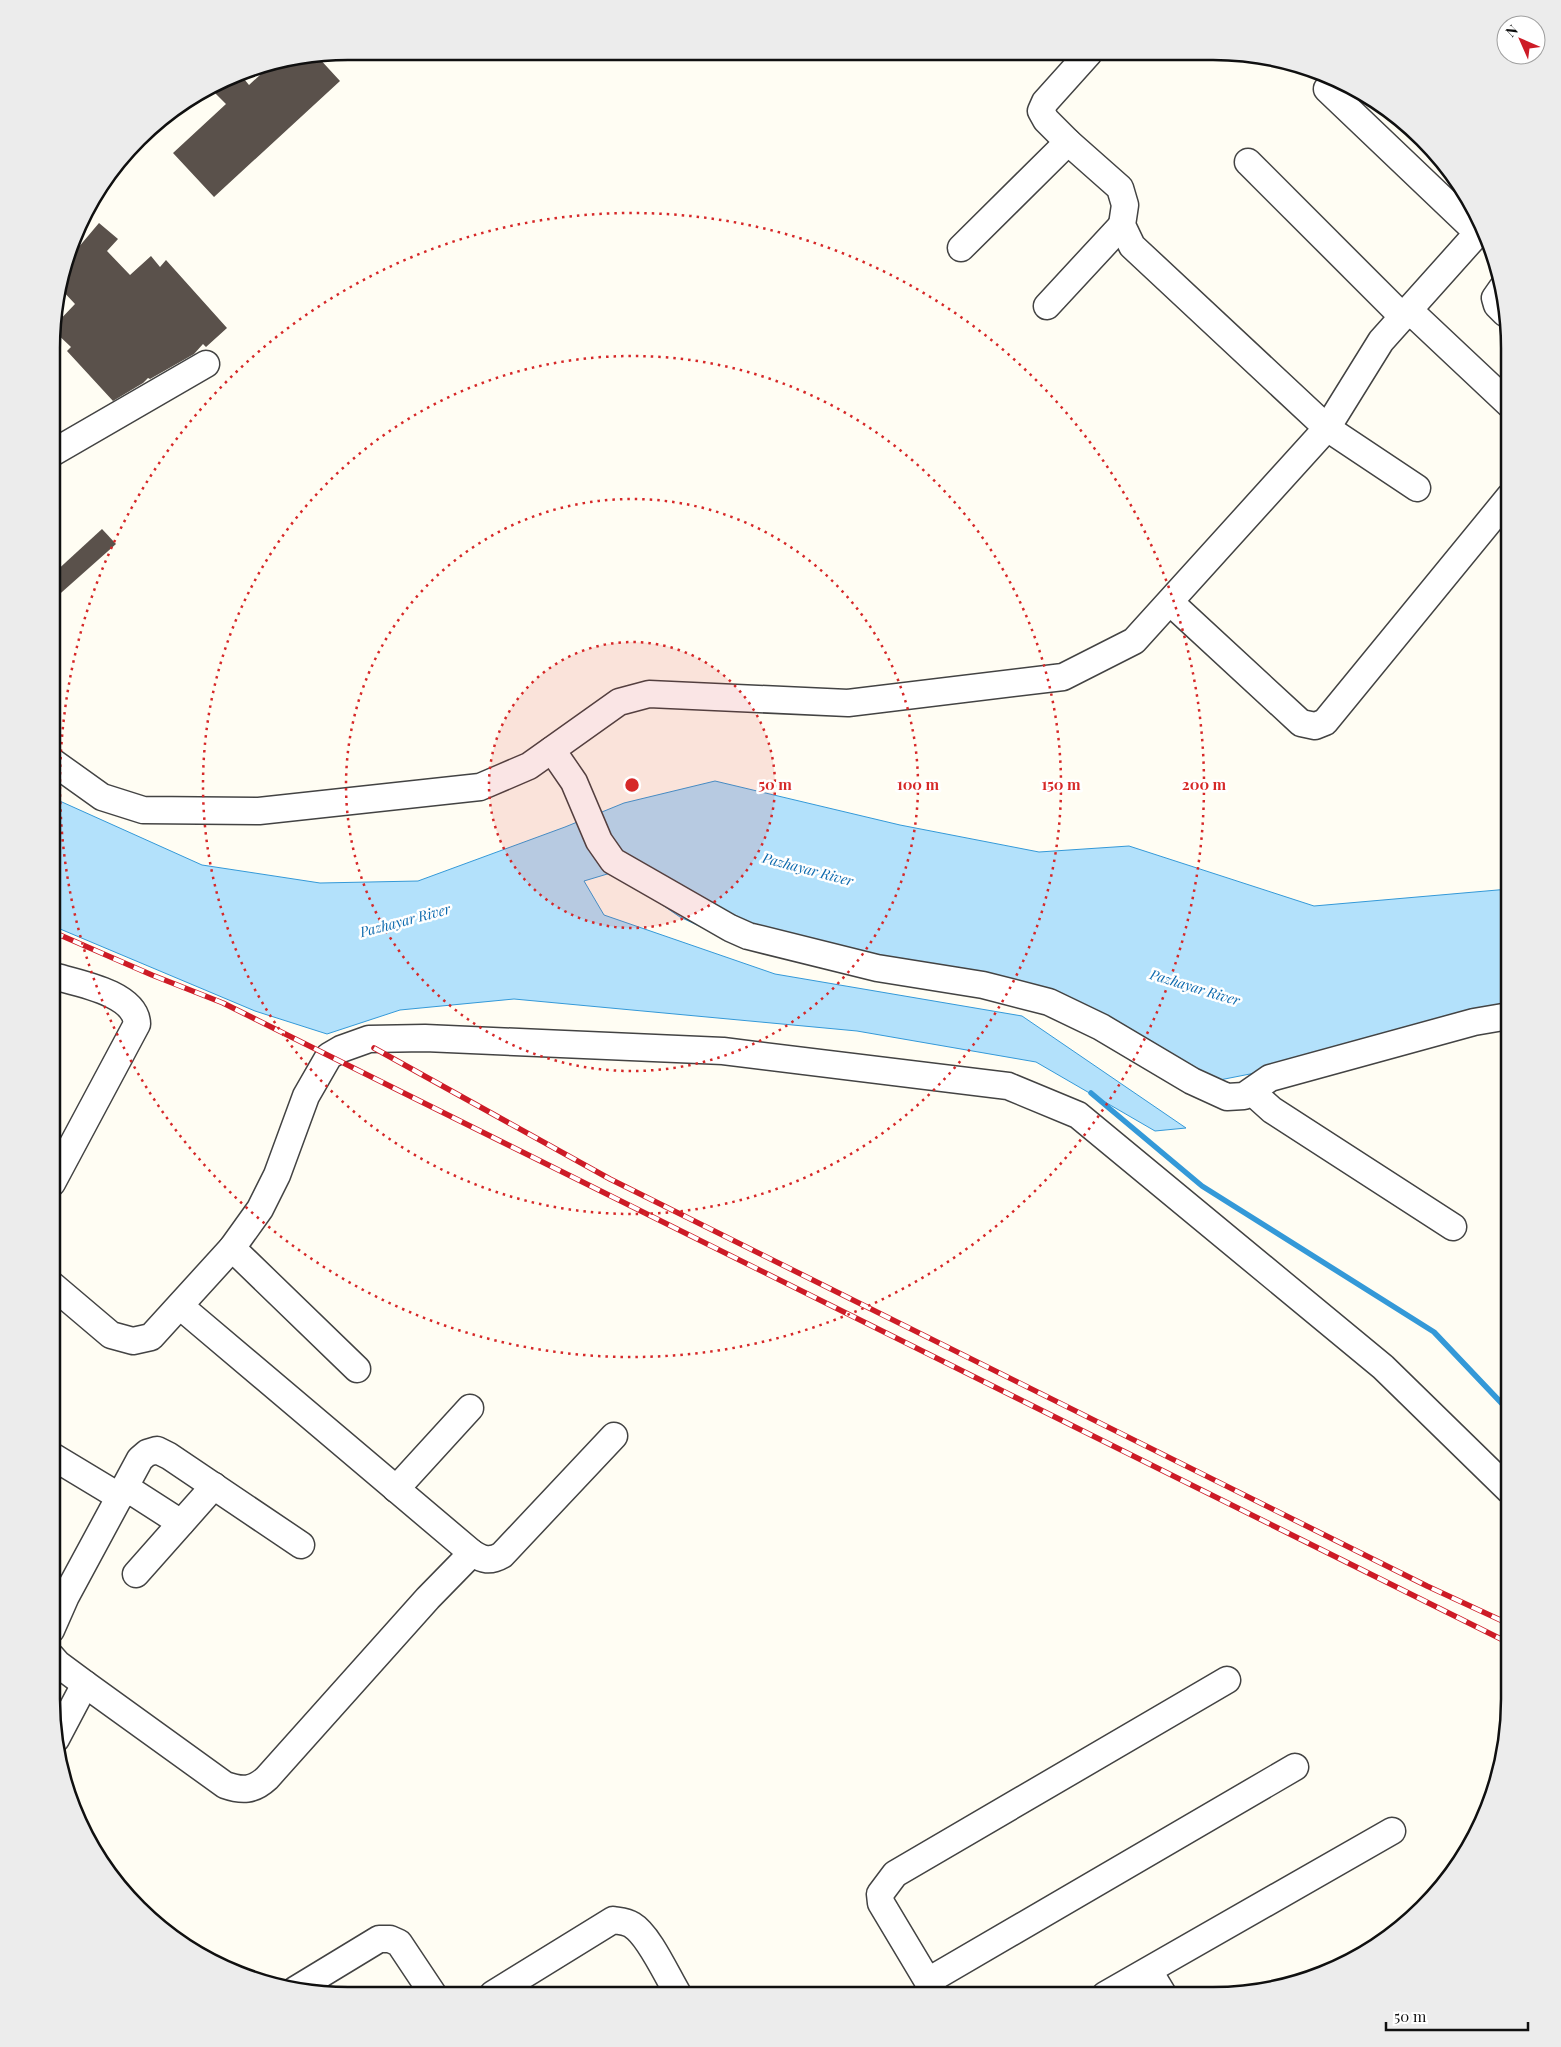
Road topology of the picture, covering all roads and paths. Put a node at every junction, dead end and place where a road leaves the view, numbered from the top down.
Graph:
1 (1083, 60) edge
2 (1327, 89) dead end
3 (1068, 142) junction
4 (1248, 162) dead end
5 (1472, 222) edge
6 (1122, 225) junction
7 (1477, 233) edge
8 (961, 248) dead end
9 (1047, 306) dead end
10 (1406, 313) junction
11 (206, 364) dead end
12 (1501, 397) edge
13 (1327, 428) junction
14 (60, 449) edge
15 (1417, 488) dead end
16 (1501, 507) edge
17 (1170, 602) junction
18 (552, 750) junction
19 (60, 767) edge
20 (60, 978) edge
21 (1501, 1017) edge
22 (1252, 1092) junction
23 (60, 1168) edge
24 (1453, 1228) dead end
25 (232, 1248) junction
26 (60, 1292) edge
27 (180, 1306) junction
28 (357, 1369) dead end
29 (470, 1408) dead end
30 (614, 1436) dead end
31 (60, 1460) edge
32 (1501, 1482) edge
33 (214, 1486) junction
34 (396, 1489) junction
35 (122, 1492) junction
36 (182, 1523) junction
37 (301, 1544) dead end
38 (472, 1553) junction
39 (136, 1574) dead end
40 (60, 1591) edge
41 (60, 1665) edge
42 (1227, 1680) dead end
43 (85, 1684) junction
44 (62, 1728) edge
45 (1295, 1766) dead end
46 (1392, 1831) dead end
47 (1149, 1971) junction
48 (306, 1984) edge
49 (428, 1987) edge
50 (504, 1987) edge
51 (674, 1987) edge
52 (931, 1987) edge
53 (934, 1987) edge
54 (1121, 1987) edge
55 (1159, 1987) edge

1 - 3 street
2 - 5 street
3 - 6 street
3 - 8 street
4 - 10 street
6 - 9 street
6 - 13 street
7 - 10 street
10 - 12 street
10 - 13 street
11 - 14 street
13 - 15 street
13 - 17 street
16 - 17 street
17 - 18 street
18 - 19 street
18 - 22 street
20 - 23 street
21 - 22 street
22 - 24 street
25 - 27 street
25 - 28 street
25 - 32 street
26 - 27 street
27 - 34 street
29 - 34 street
30 - 38 street
31 - 35 street
33 - 35 street
33 - 36 street
33 - 37 street
34 - 38 street
35 - 36 street
35 - 40 street
36 - 39 street
38 - 43 street
41 - 43 street
42 - 52 street
43 - 44 street
45 - 53 street
46 - 47 street
47 - 54 street
47 - 55 street
48 - 49 street
50 - 51 street

